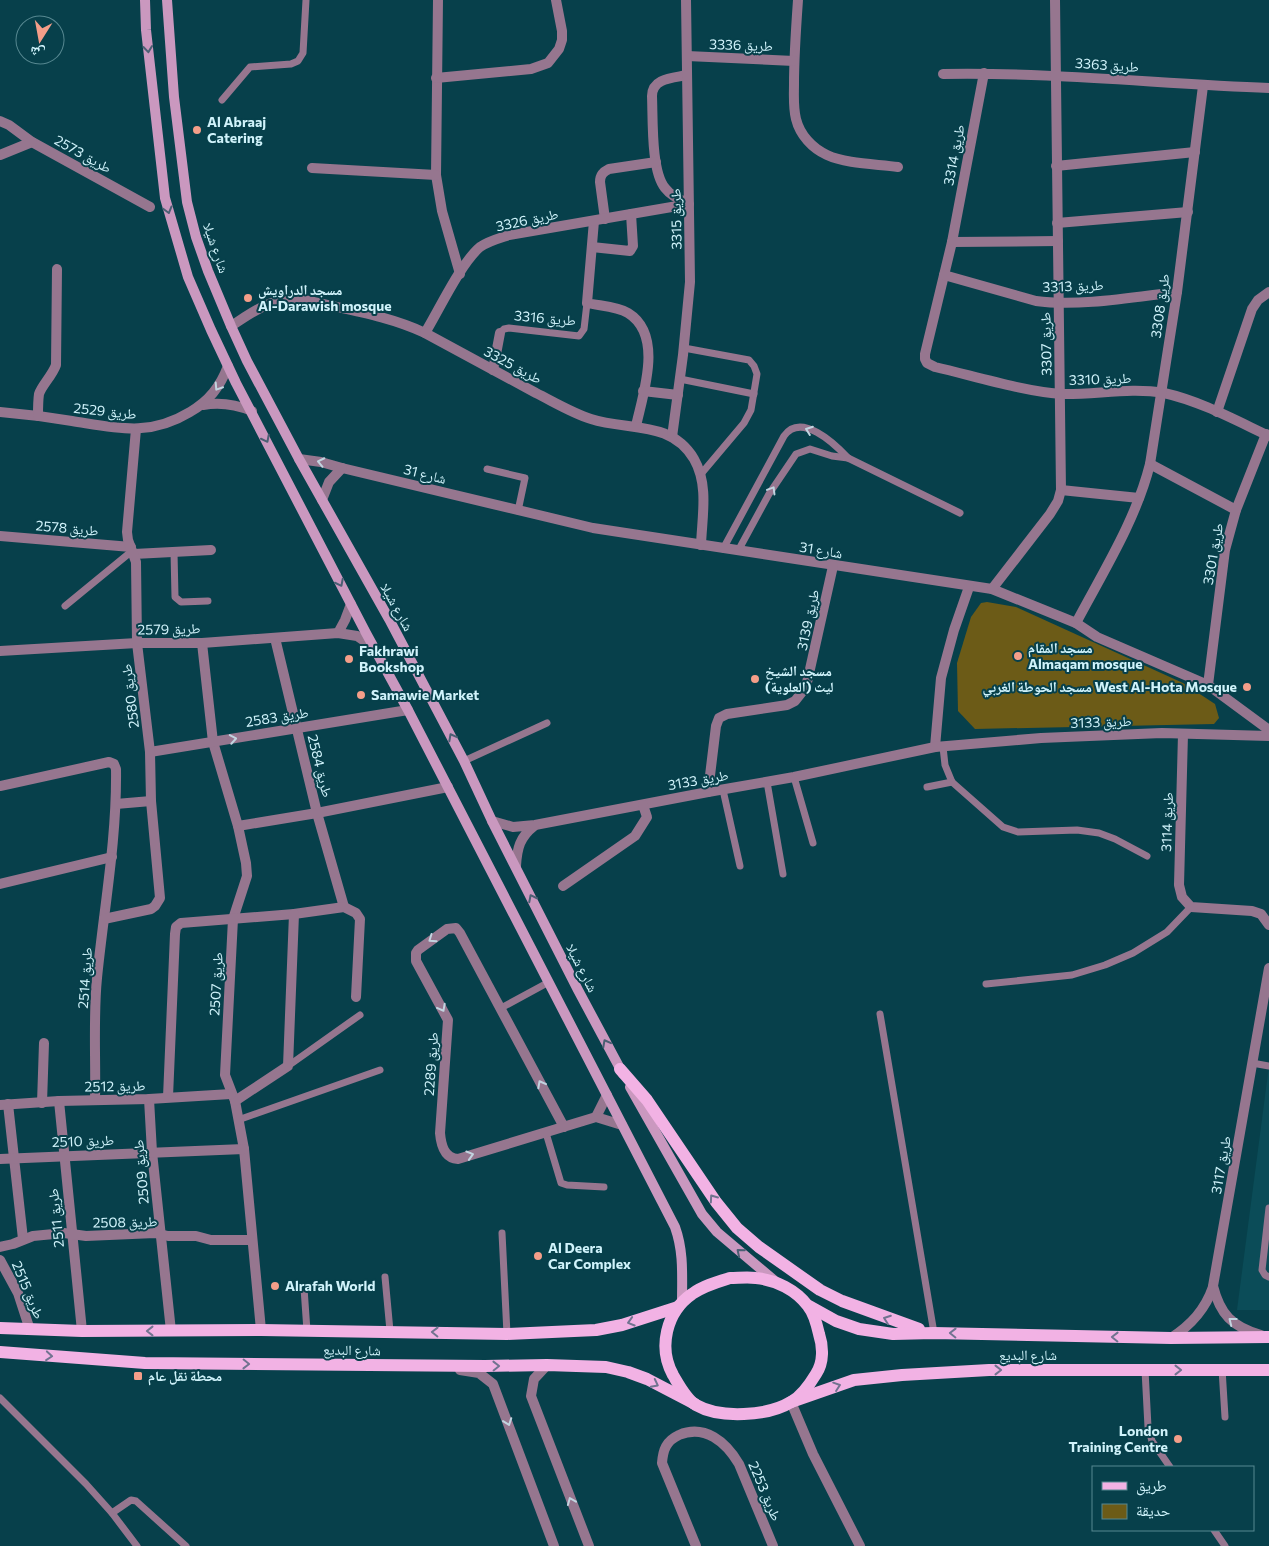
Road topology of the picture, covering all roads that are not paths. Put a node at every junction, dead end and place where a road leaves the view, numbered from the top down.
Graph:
1 (145, 0) edge
2 (168, 0) edge
3 (306, 0) edge
4 (438, 0) edge
5 (556, 0) edge
6 (686, 0) edge
7 (798, 0) edge
8 (1054, 0) edge
9 (687, 56) junction
10 (794, 61) junction
11 (984, 73) junction
12 (943, 74) dead end
13 (687, 75) junction
14 (1055, 76) junction
15 (436, 78) junction
16 (1204, 86) junction
17 (1269, 88) edge
18 (222, 100) dead end
19 (0, 121) edge
20 (32, 142) junction
21 (1195, 152) junction
22 (0, 155) edge
23 (656, 162) junction
24 (1056, 166) junction
25 (898, 167) dead end
26 (312, 168) dead end
27 (436, 175) junction
28 (689, 204) junction
29 (150, 207) dead end
30 (1188, 212) junction
31 (631, 214) junction
32 (606, 219) junction
33 (594, 221) junction
34 (1057, 223) junction
35 (1058, 241) junction
36 (952, 242) junction
37 (592, 247) junction
38 (57, 269) dead end
39 (460, 274) junction
40 (944, 275) junction
41 (1177, 292) junction
42 (1269, 292) edge
43 (587, 303) junction
44 (1059, 304) junction
45 (231, 326) junction
46 (425, 333) junction
47 (500, 333) joint
48 (684, 348) junction
49 (927, 363) joint
50 (228, 366) junction
51 (493, 370) junction
52 (680, 379) junction
53 (644, 391) junction
54 (1161, 393) junction
55 (754, 394) junction
56 (1061, 394) junction
57 (678, 395) junction
58 (203, 405) junction
59 (0, 412) edge
60 (252, 412) junction
61 (1217, 412) junction
62 (38, 416) junction
63 (636, 426) junction
64 (136, 429) junction
65 (1268, 435) edge
66 (672, 437) junction
67 (848, 458) junction
68 (298, 459) junction
69 (1150, 464) junction
70 (342, 468) junction
71 (488, 469) dead end
72 (701, 474) junction
73 (1061, 490) junction
74 (1140, 498) junction
75 (322, 500) junction
76 (1236, 510) junction
77 (518, 511) junction
78 (960, 513) dead end
79 (0, 536) edge
80 (701, 545) junction
81 (723, 549) junction
82 (211, 550) dead end
83 (132, 551) junction
84 (738, 551) junction
85 (174, 552) junction
86 (833, 566) junction
87 (969, 586) junction
88 (992, 589) junction
89 (208, 601) dead end
90 (351, 604) junction
91 (66, 606) dead end
92 (1076, 623) junction
93 (338, 633) junction
94 (275, 638) junction
95 (137, 643) junction
96 (202, 643) junction
97 (373, 647) junction
98 (0, 651) edge
99 (1208, 685) junction
100 (408, 710) junction
101 (547, 723) dead end
102 (297, 728) junction
103 (1269, 730) edge
104 (1183, 734) junction
105 (1269, 736) edge
106 (214, 742) junction
107 (939, 747) junction
108 (150, 752) junction
109 (464, 761) junction
110 (794, 777) junction
111 (767, 782) junction
112 (952, 782) junction
113 (0, 786) edge
114 (448, 786) junction
115 (927, 788) dead end
116 (723, 790) junction
117 (708, 792) junction
118 (151, 801) junction
119 (116, 804) junction
120 (643, 805) junction
121 (317, 812) junction
122 (492, 821) junction
123 (535, 825) junction
124 (238, 826) junction
125 (813, 843) dead end
126 (1147, 856) dead end
127 (112, 857) junction
128 (516, 866) junction
129 (740, 866) dead end
130 (783, 874) dead end
131 (0, 884) edge
132 (563, 886) dead end
133 (1191, 906) junction
134 (344, 907) junction
135 (294, 914) junction
136 (104, 919) junction
137 (233, 919) junction
138 (1269, 925) edge
139 (1269, 968) edge
140 (549, 982) junction
141 (986, 984) dead end
142 (356, 996) dead end
143 (500, 1008) junction
144 (880, 1014) dead end
145 (360, 1015) dead end
146 (44, 1043) dead end
147 (1252, 1063) junction
148 (288, 1066) junction
149 (1269, 1066) edge
150 (620, 1069) junction
151 (380, 1070) dead end
152 (607, 1095) junction
153 (233, 1097) junction
154 (168, 1098) junction
155 (95, 1100) junction
156 (149, 1100) junction
157 (42, 1102) junction
158 (60, 1102) junction
159 (4, 1105) edge
160 (596, 1117) junction
161 (238, 1120) junction
162 (622, 1125) junction
163 (564, 1127) junction
164 (546, 1132) junction
165 (244, 1149) junction
166 (152, 1152) junction
167 (64, 1156) junction
168 (14, 1158) junction
169 (0, 1159) edge
170 (604, 1187) dead end
171 (1269, 1208) edge
172 (1269, 1212) edge
173 (161, 1233) junction
174 (502, 1233) dead end
175 (72, 1234) junction
176 (23, 1239) junction
177 (252, 1240) junction
178 (0, 1247) edge
179 (0, 1260) edge
180 (1269, 1276) edge
181 (385, 1277) dead end
182 (778, 1283) junction
183 (1213, 1286) junction
184 (304, 1288) dead end
185 (680, 1305) junction
186 (809, 1306) junction
187 (0, 1328) edge
188 (30, 1330) junction
189 (261, 1330) junction
190 (307, 1330) junction
191 (82, 1331) junction
192 (172, 1331) junction
193 (390, 1332) junction
194 (934, 1333) junction
195 (506, 1334) junction
196 (1269, 1337) edge
197 (1171, 1338) junction
198 (5, 1353) edge
199 (0, 1361) edge
200 (547, 1365) junction
201 (419, 1366) junction
202 (1222, 1369) junction
203 (1145, 1370) junction
204 (1269, 1370) edge
205 (0, 1398) edge
206 (791, 1402) junction
207 (695, 1404) junction
208 (1225, 1417) dead end
209 (1169, 1466) edge
210 (112, 1513) junction
211 (1215, 1531) edge
212 (137, 1546) edge
213 (186, 1546) edge
214 (554, 1546) edge
215 (589, 1546) edge
216 (696, 1546) edge
217 (773, 1546) edge
218 (860, 1546) edge
219 (1225, 1546) edge

1 -> 50 main road
2 - 45 main road, شارع شيلا
3 - 18 lane
4 - 15 street
5 - 15 street
6 - 9 street, طريق 3315
7 - 10 street
8 - 14 street, طريق 3307
9 - 10 street, طريق 3336
9 - 13 street, طريق 3315
10 - 25 street
11 - 12 street, طريق 3363
11 - 14 street, طريق 3363
11 - 36 street, طريق 3314
13 - 23 street
13 - 28 street, طريق 3315
14 - 16 street, طريق 3363
14 - 24 street, طريق 3307
15 - 27 street
16 - 17 street, طريق 3363
16 - 21 street, طريق 3308
19 - 20 street
20 - 22 street, طريق 2573
20 - 29 street, طريق 2573
21 - 24 street
21 - 30 street, طريق 3308
23 - 28 street
23 - 32 street
24 - 34 street, طريق 3307
26 - 27 street
27 - 39 street
28 - 31 street, طريق 3326
28 - 48 street, طريق 3315
30 - 34 street
30 - 41 street, طريق 3308
31 - 32 street, طريق 3326
31 - 37 street
32 - 33 street, طريق 3326
33 - 37 street
33 - 39 street, طريق 3326
34 - 35 street, طريق 3307
35 - 36 street
35 - 44 street, طريق 3307
36 - 40 street, طريق 3314
37 - 43 street
38 - 62 street
39 - 46 street, طريق 3326
40 - 44 street, طريق 3313
40 - 49 street, طريق 3314
41 - 44 street, طريق 3313
41 - 54 street, طريق 3308
42 - 61 street
43 - 47 lane, طريق 3316
43 - 53 street, طريق 3316
44 - 56 street, طريق 3307
45 - 46 street, طريق 3325
45 - 68 main road, شارع شيلا
46 - 51 street, طريق 3325
47 - 51 street, طريق 3316
48 - 52 street, طريق 3315
48 - 55 lane
49 - 56 street, طريق 3310
50 -> 58 street, طريق 2529
50 - 60 main road
51 - 63 street, طريق 3325
52 - 55 lane
52 - 57 street, طريق 3315
53 - 57 street
53 - 63 street, طريق 3316
54 - 56 street, طريق 3310
54 - 61 street, طريق 3310
54 - 69 street, طريق 3308
55 - 72 lane
56 - 73 street, طريق 3307
57 - 66 street, طريق 3315
58 - 60 street, طريق 2529
58 - 64 street, طريق 2529
59 - 62 street, طريق 2529
60 -> 90 main road
61 - 65 street, طريق 3310
62 - 64 street, طريق 2529
63 - 66 street, طريق 3325
64 - 83 street, طريق 2580
65 - 76 street, طريق 3301
66 - 72 street, طريق 3325
67 - 78 lane
67 -> 81 lane
84 -> 67 lane
70 -> 68 street, شارع 31
68 - 75 main road, شارع شيلا
69 - 74 street, طريق 3308
69 - 76 street
70 - 75 street
70 - 77 street, شارع 31
71 - 77 lane
72 - 80 street, طريق 3325
73 - 74 street
73 - 88 street, طريق 3307
74 - 92 street, طريق 3308
109 -> 75 main road, شارع شيلا
76 - 99 street, طريق 3301
77 - 80 street, شارع 31
79 - 83 street, طريق 2578
80 - 81 street, شارع 31
81 - 84 street, شارع 31
82 - 85 street, طريق 2578
83 - 85 street, طريق 2578
83 - 91 lane
83 - 95 street, طريق 2580
84 - 86 street, شارع 31
85 - 89 lane
86 - 87 street, شارع 31
86 - 117 street, طريق 3139
87 - 88 street, شارع 31
87 - 107 street
88 - 92 street, شارع 31
90 - 93 street
90 - 97 main road
92 - 99 street, شارع 31
93 - 94 street, طريق 2579
93 - 97 street, طريق 2579
94 - 96 street, طريق 2579
94 - 102 street, طريق 2584
95 - 96 street, طريق 2579
95 - 98 street, طريق 2579
95 - 108 street, طريق 2580
96 - 106 street, طريق 2507
97 - 100 main road
99 - 103 street, شارع 31
100 - 102 street, طريق 2583
100 - 114 main road
101 - 109 lane
106 -> 102 street, طريق 2583
102 - 121 street, طريق 2584
104 - 105 street, طريق 3133
104 - 107 street, طريق 3133
104 - 133 street, طريق 3114
106 - 108 street, طريق 2583
106 - 124 street, طريق 2507
107 - 110 street, طريق 3133
107 - 112 lane
108 - 118 street, طريق 2580
109 - 122 main road, شارع شيلا
110 - 111 street, طريق 3133
110 - 125 lane
111 - 116 street, طريق 3133
111 - 130 lane
112 - 115 lane
112 - 126 lane
113 - 119 street, طريق 2514
114 - 121 street, طريق 2584
114 - 140 main road
116 - 117 street, طريق 3133
116 - 129 lane
117 - 120 street, طريق 3133
118 - 119 street
118 - 136 street, طريق 2580
119 - 127 street, طريق 2514
120 - 123 street, طريق 3133
120 - 132 street
121 - 124 street, طريق 2584
121 - 134 street, طريق 2584
122 - 123 street, طريق 3133
122 - 128 main road, شارع شيلا
123 - 128 street
124 - 137 street, طريق 2507
127 - 131 street
127 - 136 street, طريق 2514
150 -> 128 main road, شارع شيلا
133 - 138 street
133 - 141 lane
134 - 135 street
134 - 142 street, طريق 2584
135 - 137 street
135 - 148 street
136 - 155 street, طريق 2514
137 - 153 street, طريق 2507
137 - 154 street
139 - 147 street, طريق 3117
140 - 143 lane
140 - 152 main road
163 -> 143 street, طريق 2289
143 -> 164 street, طريق 2289
144 - 194 lane
145 - 148 lane
146 - 157 street
147 - 149 lane
147 - 183 street, طريق 3117
148 - 153 street
182 -> 150 main road, شارع شيلا
194 -> 150 main road
151 - 161 lane
152 - 160 street
152 - 162 main road
153 - 154 street, طريق 2512
153 - 161 street, طريق 2507
154 - 156 street, طريق 2512
155 - 156 street, طريق 2512
155 - 158 street, طريق 2512
156 - 166 street, طريق 2509
157 - 158 street, طريق 2512
157 - 159 street, طريق 2512
158 - 167 street, طريق 2511
159 - 168 street
160 - 162 street
160 - 163 street, طريق 2289
161 - 165 street, طريق 2507
162 - 185 main road
163 - 164 street, طريق 2289
164 - 170 lane
165 - 166 street, طريق 2510
165 - 177 street, طريق 2507
166 - 167 street, طريق 2510
166 - 173 street, طريق 2509
167 - 168 street, طريق 2510
167 - 175 street, طريق 2511
168 - 169 street, طريق 2510
168 - 176 street
171 - 172 lane
172 - 180 lane
173 - 175 street, طريق 2508
173 - 177 street, طريق 2508
173 - 192 street, طريق 2509
174 - 195 lane
175 - 176 street, طريق 2508
175 - 191 street, طريق 2511
176 - 178 street, طريق 2508
177 - 189 street, طريق 2507
179 - 188 street, طريق 2515
181 - 193 lane
182 - 185 main road
182 - 186 main road
196 -> 183 street, طريق 3117
183 - 197 street
184 - 190 lane
185 -> 195 main road, شارع البديع
185 - 207 main road
186 - 194 main road, شارع البديع
186 - 206 main road
187 - 188 main road, شارع البديع
188 - 191 main road, شارع البديع
189 - 190 main road, شارع البديع
189 - 192 main road, شارع البديع
190 - 193 main road, شارع البديع
192 -> 191 main road, شارع البديع
195 -> 193 main road, شارع البديع
197 -> 194 main road, شارع البديع
196 - 197 main road, شارع البديع
198 - 199 street
198 -> 201 main road, شارع البديع
201 -> 200 main road, شارع البديع
200 -> 207 main road, شارع البديع
215 -> 200 street
201 -> 214 street
203 -> 202 main road, شارع البديع
202 - 204 main road, شارع البديع
202 - 208 lane
206 -> 203 main road, شارع البديع
203 - 209 lane
205 - 210 lane
206 - 207 main road
206 - 218 street
210 - 212 lane
210 - 213 lane
211 - 219 lane
216 - 217 street, طريق 2253

